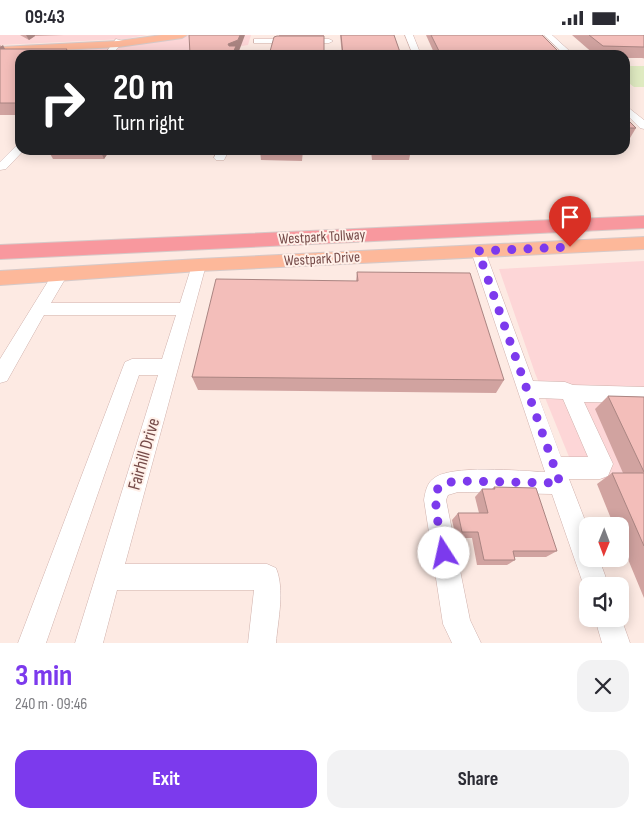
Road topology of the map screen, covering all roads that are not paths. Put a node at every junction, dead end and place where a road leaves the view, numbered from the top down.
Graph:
1 (160, 35) edge
2 (179, 35) edge
3 (409, 35) edge
4 (548, 35) edge
5 (257, 38) edge
6 (276, 38) edge
7 (329, 41) dead end
8 (119, 42) junction
9 (0, 49) edge
10 (112, 50) edge
11 (253, 50) edge
12 (415, 50) edge
13 (564, 50) edge
14 (630, 112) edge
15 (644, 125) edge
16 (15, 153) edge
17 (2, 167) dead end
18 (644, 211) edge
19 (644, 222) edge
20 (0, 240) edge
21 (644, 243) edge
22 (478, 251) junction
23 (0, 252) edge
24 (199, 265) junction
25 (60, 274) junction
26 (0, 278) edge
27 (38, 309) junction
28 (186, 309) junction
29 (169, 367) junction
30 (0, 375) edge
31 (527, 389) junction
32 (570, 393) junction
33 (644, 395) edge
34 (557, 476) junction
35 (108, 577) junction
36 (593, 577) edge
37 (611, 627) edge
38 (32, 643) edge
39 (89, 643) edge
40 (262, 643) edge
41 (467, 643) edge
42 (616, 643) edge

1 - 8 main road
2 - 8 main road
3 - 12 street
4 - 13 street
5 - 6 street
5 - 11 street
6 - 7 street
8 - 9 main road
8 - 10 street
14 - 15 street
16 - 17 street
18 - 20 highway, Westpark Tollway
19 - 23 highway, Westpark Tollway
21 - 22 main road, Westpark Drive
22 - 24 main road, Westpark Drive
22 - 31 street
24 - 25 main road, Westpark Drive
24 - 28 street, Fairhill Drive
25 - 26 main road, Westpark Drive
25 - 27 street
27 - 28 street
27 - 30 street
28 - 29 street, Fairhill Drive
29 - 35 street, Fairhill Drive
29 - 38 street
31 - 32 street
31 - 34 street
32 - 33 street
32 - 34 street
34 - 36 street
34 - 41 street
35 - 39 street, Fairhill Drive
35 - 40 street
37 - 42 street

